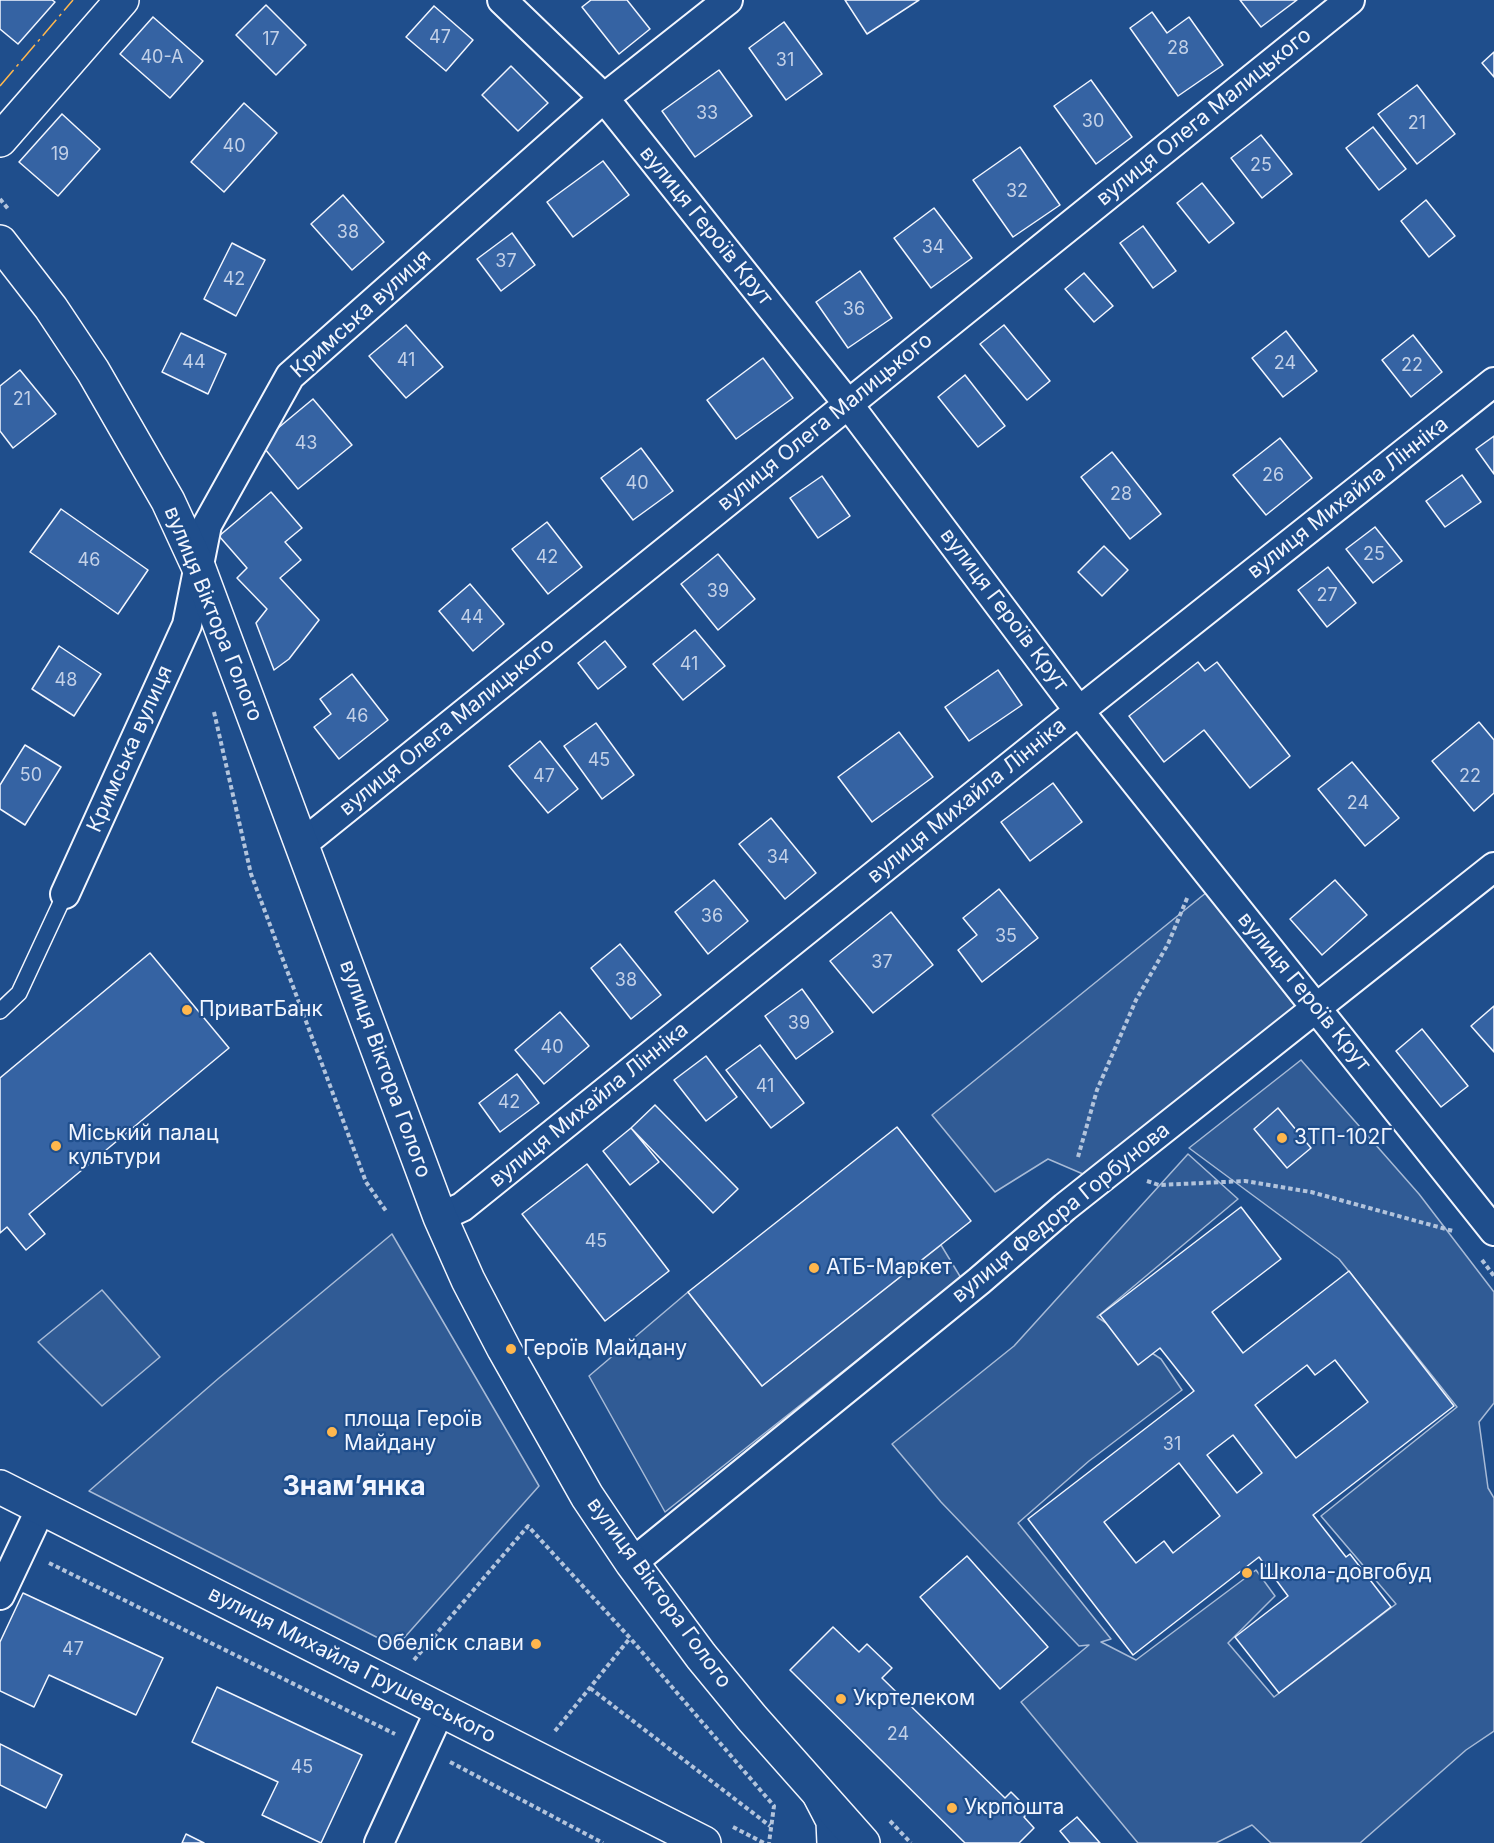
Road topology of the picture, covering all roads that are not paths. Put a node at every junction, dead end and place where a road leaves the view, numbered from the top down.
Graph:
1 (123, 0) edge
2 (502, 0) edge
3 (728, 0) edge
4 (1350, 0) edge
5 (604, 98) junction
6 (0, 140) edge
7 (7, 229) edge
8 (1494, 382) edge
9 (848, 404) junction
10 (198, 566) junction
11 (1079, 711) junction
12 (302, 845) junction
13 (1494, 867) edge
14 (65, 894) joint
15 (1315, 1007) junction
16 (0, 1011) edge
17 (440, 1217) junction
18 (1494, 1231) edge
19 (0, 1487) edge
20 (41, 1508) junction
21 (632, 1563) junction
22 (0, 1595) edge
23 (440, 1710) junction
24 (820, 1796) junction
25 (379, 1843) edge
26 (704, 1843) edge
27 (834, 1843) edge
28 (863, 1843) edge

1 - 6 main road
2 - 5 street, вулиця Героїв Крут
3 - 5 street, Кримська вулиця
4 - 9 street, вулиця Олега Малицького
5 - 9 street, вулиця Героїв Крут
5 - 10 street, Кримська вулиця
7 - 10 main road, вулиця Віктора Голого
8 - 11 street, вулиця Михайла Лінніка
9 - 11 street, вулиця Героїв Крут
9 - 12 street, вулиця Олега Малицького
10 - 12 main road, вулиця Віктора Голого
10 - 14 street, Кримська вулиця
11 - 15 street, вулиця Героїв Крут
11 - 17 street, вулиця Михайла Лінніка
12 - 17 main road, вулиця Віктора Голого
13 - 15 street, вулиця Федора Горбунова
14 - 16 lane
15 - 18 street, вулиця Героїв Крут
15 - 21 street, вулиця Федора Горбунова
17 - 21 main road, вулиця Віктора Голого
19 - 20 main road, вулиця Михайла Грушевського
20 - 22 street
20 - 23 main road, вулиця Михайла Грушевського
21 - 24 main road, вулиця Віктора Голого
23 - 25 street
23 - 26 main road, вулиця Михайла Грушевського
24 - 27 main road
24 - 28 main road, вулиця Віктора Голого

